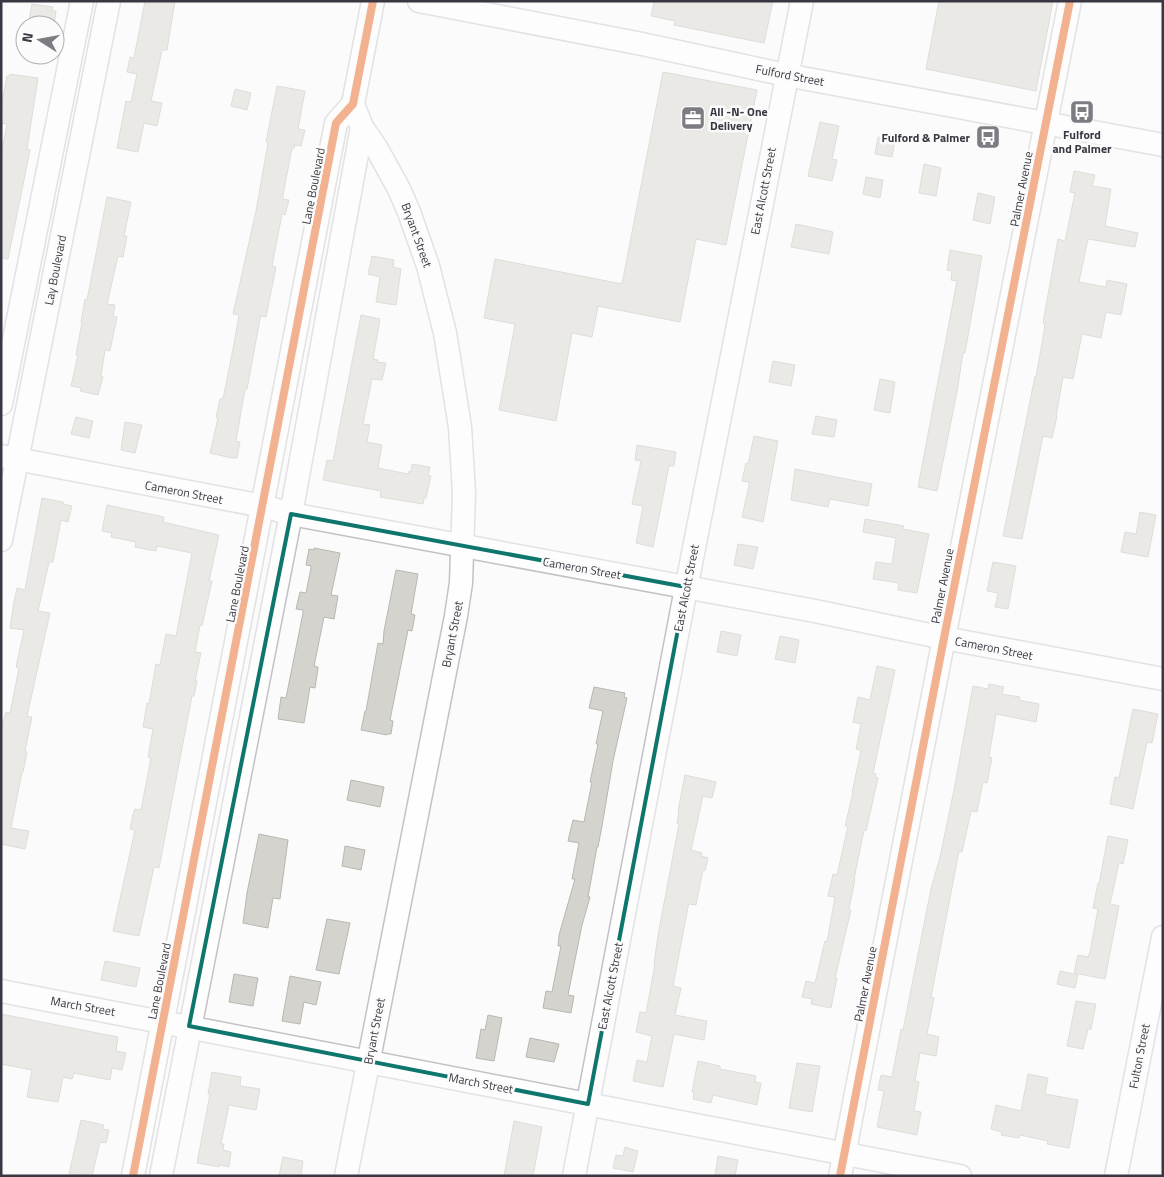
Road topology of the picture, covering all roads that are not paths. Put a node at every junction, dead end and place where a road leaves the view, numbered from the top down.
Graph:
1 (82, 1) edge
2 (109, 1) edge
3 (372, 1) edge
4 (419, 1) edge
5 (802, 1) edge
6 (1070, 1) edge
7 (786, 75) junction
8 (352, 104) junction
9 (1046, 124) junction
10 (362, 127) junction
11 (1163, 145) edge
12 (44, 190) junction
13 (70, 196) junction
14 (1, 404) edge
15 (9, 457) edge
16 (263, 506) junction
17 (292, 514) junction
18 (1, 540) edge
19 (461, 546) junction
20 (686, 588) junction
21 (944, 638) junction
22 (1163, 679) edge
23 (214, 756) junction
24 (242, 761) junction
25 (1163, 937) edge
26 (1, 991) edge
27 (163, 1021) junction
28 (190, 1026) junction
29 (368, 1061) junction
30 (588, 1104) junction
31 (842, 1165) edge
32 (133, 1176) edge
33 (161, 1176) edge
34 (346, 1176) edge
35 (574, 1176) edge
36 (960, 1176) edge
37 (1116, 1176) edge

1 - 12 street
2 - 13 street, Lay Boulevard
3 - 8 street, Lane Boulevard
4 - 7 street, Fulford Street
5 - 7 street, East Alcott Street
6 - 9 street, Palmer Avenue
7 - 9 street, Fulford Street
7 - 20 street, East Alcott Street
8 - 10 street, Bryant Street
8 - 16 street, Lane Boulevard
9 - 11 street, Fulford Street
9 - 21 street, Palmer Avenue
10 - 17 street
10 - 19 street, Bryant Street
12 - 13 street
12 - 14 street
13 - 15 street, Lay Boulevard
15 - 16 street, Cameron Street
15 - 18 street, Lay Boulevard
16 - 17 street, Cameron Street
16 - 23 street, Lane Boulevard
17 - 19 street, Cameron Street
17 - 24 street
19 - 20 street, Cameron Street
19 - 29 street, Bryant Street
20 - 21 street, Cameron Street
20 - 30 street, East Alcott Street
21 - 22 street, Cameron Street
21 - 31 street, Palmer Avenue
23 - 24 street
23 - 27 street, Lane Boulevard
24 - 28 street
25 - 37 street, Fulton Street
26 - 27 street, March Street
27 - 28 street, March Street
27 - 32 street, Lane Boulevard
28 - 29 street, March Street
28 - 33 street
29 - 30 street, March Street
29 - 34 street, Bryant Street
30 - 31 street, March Street
30 - 35 street, East Alcott Street
31 - 36 street, March Street

